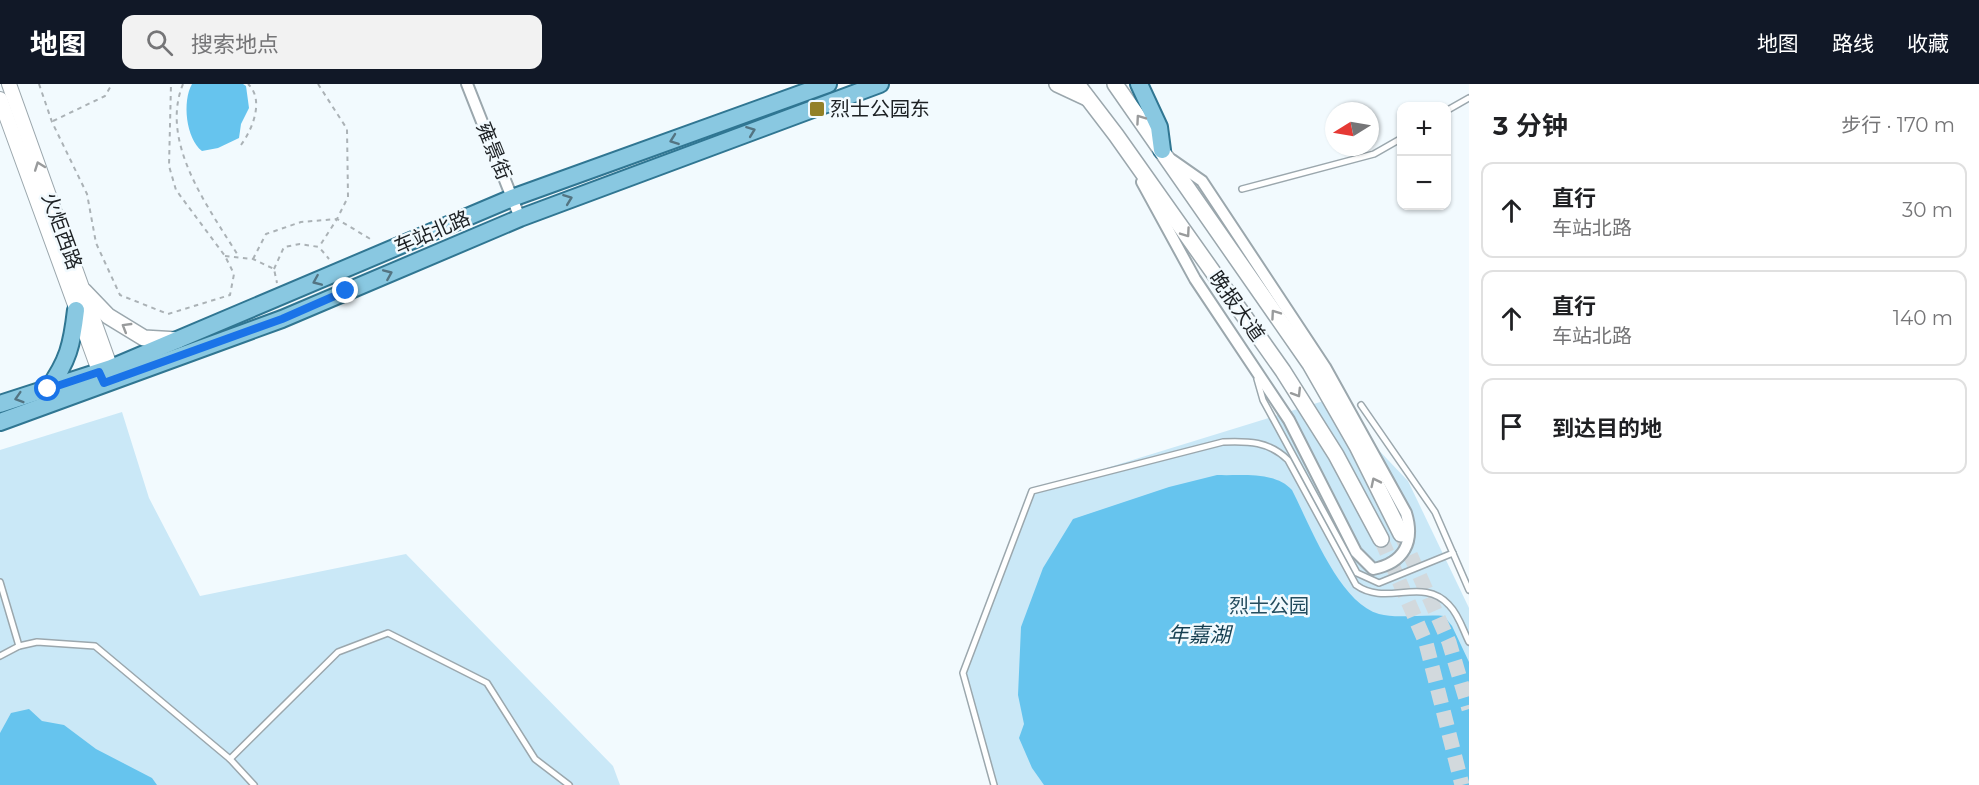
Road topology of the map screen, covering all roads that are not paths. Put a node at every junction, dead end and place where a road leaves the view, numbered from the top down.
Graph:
1 (9, 84) edge
2 (467, 84) edge
3 (828, 84) edge
4 (880, 84) edge
5 (1058, 84) edge
6 (1077, 84) edge
7 (1115, 84) edge
8 (1139, 84) edge
9 (860, 87) edge
10 (1469, 98) edge
11 (0, 99) edge
12 (1089, 99) junction
13 (1451, 108) edge
14 (1116, 135) junction
15 (1397, 140) edge
16 (1164, 153) junction
17 (1242, 189) dead end
18 (512, 198) junction
19 (520, 218) junction
20 (84, 291) junction
21 (76, 310) junction
22 (178, 340) junction
23 (1254, 366) junction
24 (107, 375) junction
25 (48, 389) junction
26 (0, 404) edge
27 (1361, 405) dead end
28 (0, 422) edge
29 (1401, 534) tunnel mouth
30 (1381, 539) tunnel mouth
31 (1453, 553) junction
32 (0, 582) edge
33 (1469, 590) edge
34 (1469, 642) edge
35 (19, 646) junction
36 (0, 656) edge
37 (230, 759) junction
38 (254, 785) edge
39 (568, 785) edge
40 (994, 785) edge

20 -> 1 street, 火炬西路
2 - 18 street, 雍景街
3 -> 18 main road, 车站北路
4 - 9 main road, 车站北路
5 - 12 main road
6 - 12 main road, 晚报大道
16 -> 7 main road, 晚报大道
8 - 16 main road
19 -> 9 main road, 车站北路
10 - 13 lane
11 - 21 street, 火炬西路
12 - 14 main road, 晚报大道
14 - 23 street
14 -> 30 main road, 晚报大道
15 - 17 lane
16 - 23 street
29 -> 16 main road, 晚报大道
18 - 19 street, 雍景街
18 -> 22 main road, 车站北路
24 -> 19 main road, 车站北路
22 -> 20 main road
20 - 24 street, 火炬西路
21 - 24 street, 火炬西路
21 - 25 main road
22 - 24 main road, 车站北路
23 - 31 lane
24 - 25 main road, 车站北路
24 - 28 main road, 车站北路
25 -> 26 main road, 车站北路
27 - 31 lane
31 - 33 lane
32 - 35 lane
34 - 40 lane
35 - 36 lane
35 - 37 lane
37 - 38 lane
37 - 39 lane

